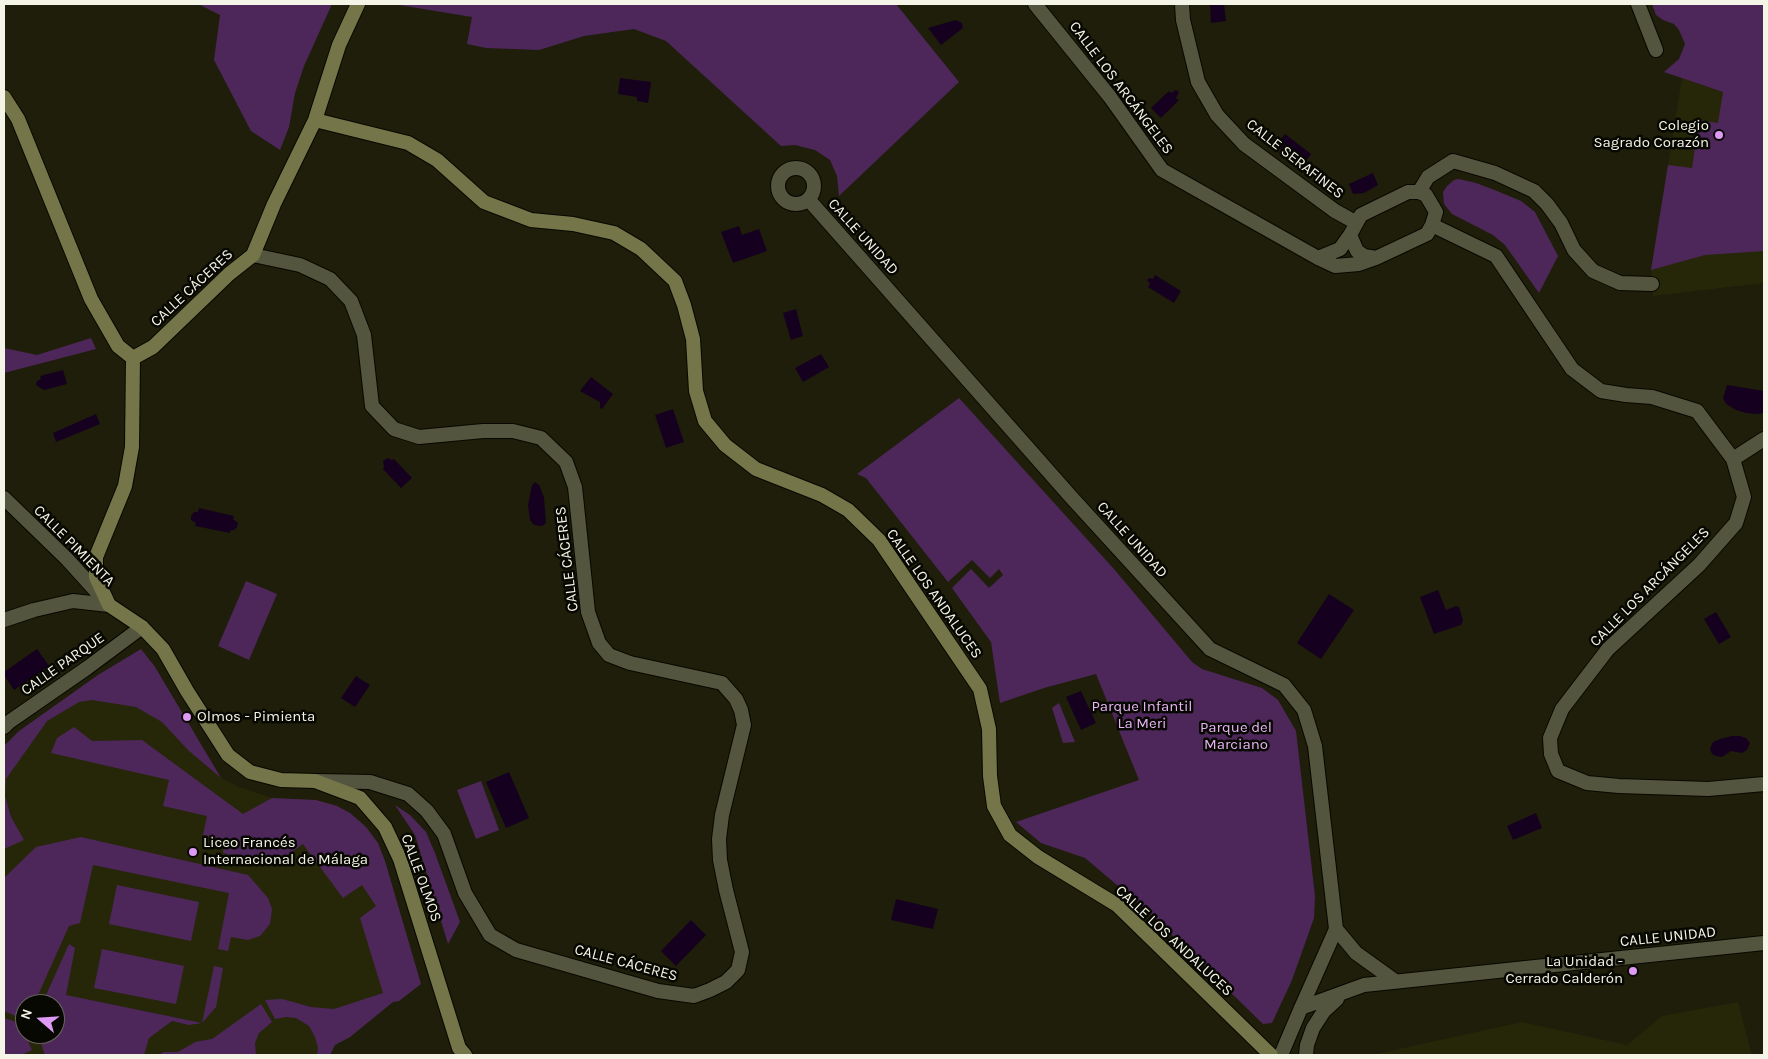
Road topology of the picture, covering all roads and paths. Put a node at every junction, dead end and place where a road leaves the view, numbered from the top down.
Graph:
1 (358, 4) edge
2 (1035, 4) edge
3 (1182, 4) edge
4 (1638, 4) edge
5 (1656, 50) dead end
6 (4, 97) edge
7 (315, 120) junction
8 (1419, 192) junction
9 (809, 200) dead end
10 (1432, 225) junction
11 (1353, 228) junction
12 (253, 256) junction
13 (1318, 258) junction
14 (1376, 258) junction
15 (1652, 284) dead end
16 (133, 358) junction
17 (1764, 439) edge
18 (1733, 459) junction
19 (4, 498) edge
20 (110, 605) junction
21 (4, 620) edge
22 (142, 627) junction
23 (4, 727) edge
24 (315, 781) junction
25 (1764, 784) edge
26 (1336, 929) junction
27 (1764, 944) edge
28 (1395, 981) junction
29 (1341, 995) junction
30 (1301, 1008) junction
31 (465, 1055) edge
32 (1271, 1055) edge
33 (1281, 1055) edge
34 (1306, 1055) edge

1 - 7 main road
2 - 13 street, CALLE LOS ARCÁNGELES
3 - 11 street, CALLE SERAFINES
4 - 5 street
6 - 16 main road
7 - 12 main road
7 - 32 main road, CALLE LOS ANDALUCES
8 - 10 street
8 - 11 street
8 - 15 street
9 - 26 street, CALLE UNIDAD
10 - 14 street, CALLE LOS ARCÁNGELES
10 - 18 street, CALLE LOS ARCÁNGELES
11 - 13 street
11 - 14 street
12 - 16 main road, CALLE CÁCERES
12 - 24 street, CALLE CÁCERES
13 - 14 street, CALLE LOS ARCÁNGELES
16 - 20 main road, CALLE PIMIENTA
17 - 18 street
18 - 25 street, CALLE LOS ARCÁNGELES
19 - 20 street, CALLE PIMIENTA
20 - 21 street, CALLE OLMOS
20 - 22 main road, CALLE OLMOS
22 - 23 street, CALLE PARQUE
22 - 24 main road, CALLE OLMOS
24 - 31 main road, CALLE OLMOS
26 - 28 street
26 - 30 street
27 - 28 street, CALLE UNIDAD
28 - 29 street, CALLE UNIDAD
29 - 30 street, CALLE UNIDAD
29 - 34 street, CALLE UNIDAD
30 - 33 street

